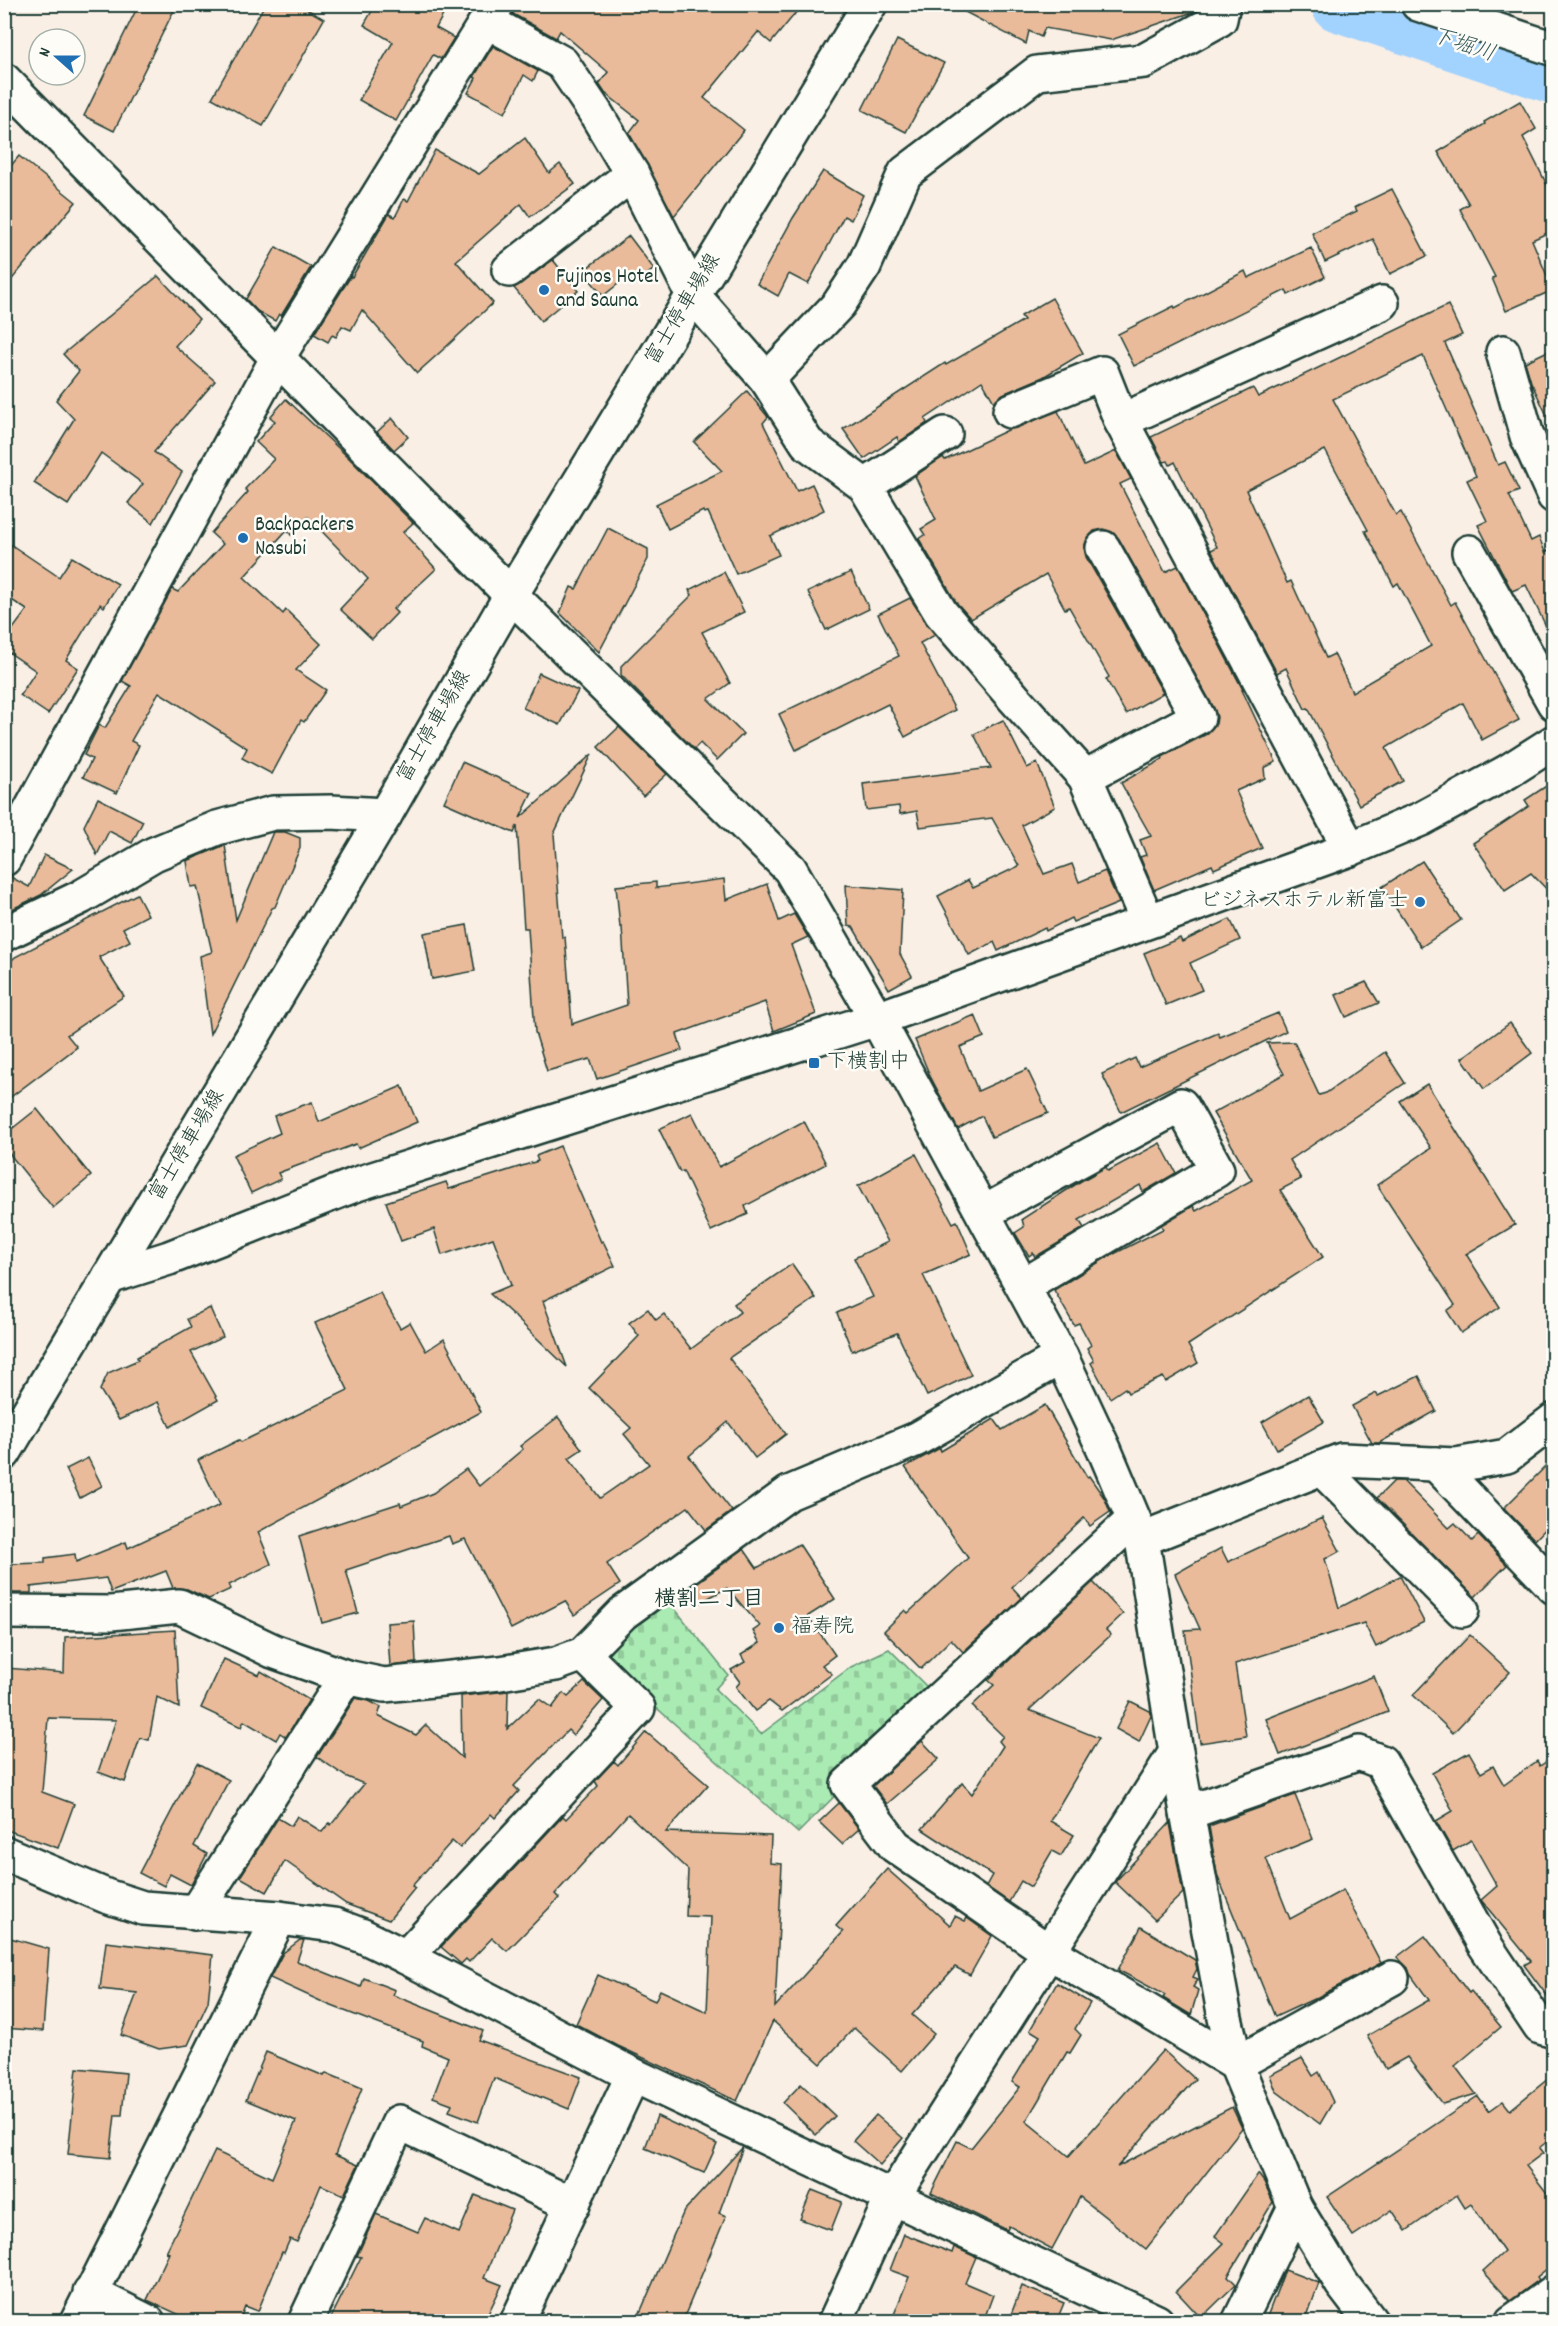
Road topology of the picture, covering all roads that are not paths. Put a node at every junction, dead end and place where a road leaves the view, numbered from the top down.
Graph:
1 (870, 4) edge
2 (1223, 4) edge
3 (1418, 4) edge
4 (492, 13) edge
5 (1554, 50) edge
6 (4, 80) edge
7 (632, 174) junction
8 (509, 270) dead end
9 (693, 295) junction
10 (1382, 303) dead end
11 (1503, 352) dead end
12 (278, 357) junction
13 (767, 380) junction
14 (1010, 411) dead end
15 (1121, 421) junction
16 (945, 434) dead end
17 (865, 486) junction
18 (1554, 496) edge
19 (1102, 548) dead end
20 (1469, 552) dead end
21 (512, 595) junction
22 (1554, 703) edge
23 (1554, 742) edge
24 (1085, 777) junction
25 (385, 815) junction
26 (1350, 849) junction
27 (4, 859) edge
28 (1147, 920) junction
29 (4, 934) edge
30 (877, 1019) junction
31 (983, 1213) junction
32 (109, 1277) junction
33 (1023, 1286) junction
34 (1061, 1357) junction
35 (1554, 1420) edge
36 (4, 1453) edge
37 (1436, 1464) junction
38 (1321, 1468) junction
39 (1137, 1530) junction
40 (1554, 1587) edge
41 (1462, 1610) dead end
42 (4, 1612) edge
43 (583, 1654) junction
44 (346, 1677) junction
45 (1176, 1752) junction
46 (1187, 1813) junction
47 (4, 1853) edge
48 (195, 1913) junction
49 (279, 1918) junction
50 (1048, 1951) junction
51 (406, 1957) junction
52 (1392, 1978) dead end
53 (1554, 2031) edge
54 (1236, 2064) junction
55 (633, 2075) junction
56 (892, 2198) junction
57 (573, 2205) junction
58 (1295, 2207) junction
59 (1554, 2292) edge
60 (83, 2307) edge
61 (148, 2322) edge
62 (305, 2322) edge
63 (517, 2322) edge
64 (836, 2322) edge
65 (1157, 2322) edge
66 (1239, 2322) edge
67 (1371, 2322) edge
68 (1512, 2322) edge

1 - 9 street, 富士停車場線
2 - 13 street
3 - 5 street
4 - 7 street
4 - 12 street
6 - 12 street
7 - 8 street
7 - 9 street
9 - 13 street
9 - 21 street, 富士停車場線
10 - 15 street
11 - 18 street
12 - 21 street
12 - 27 street
13 - 17 street
14 - 15 street
15 - 26 street
16 - 17 street
17 - 24 street
19 - 24 street
20 - 22 street
21 - 25 street, 富士停車場線
21 - 30 street
23 - 26 street
24 - 28 street
25 - 29 street
25 - 32 street, 富士停車場線
26 - 28 street
28 - 30 street
30 - 31 street
30 - 32 street
31 - 33 street
31 - 33 street
32 - 36 street, 富士停車場線
33 - 34 street
34 - 39 street
34 - 43 street
35 - 37 street
37 - 38 street
37 - 40 street
38 - 39 street
38 - 41 street
39 - 45 street
39 - 50 street
42 - 44 street
43 - 44 street
43 - 51 street
44 - 48 street
45 - 46 street
45 - 50 street
46 - 53 street
46 - 54 street
47 - 48 street
48 - 49 street
49 - 51 street
49 - 60 street
50 - 54 street
50 - 56 street
51 - 55 street
52 - 54 street
54 - 58 street
55 - 56 street
55 - 57 street
56 - 64 street
56 - 65 street
57 - 62 street
57 - 63 street
58 - 66 street
58 - 67 street
59 - 68 street
60 - 61 street

